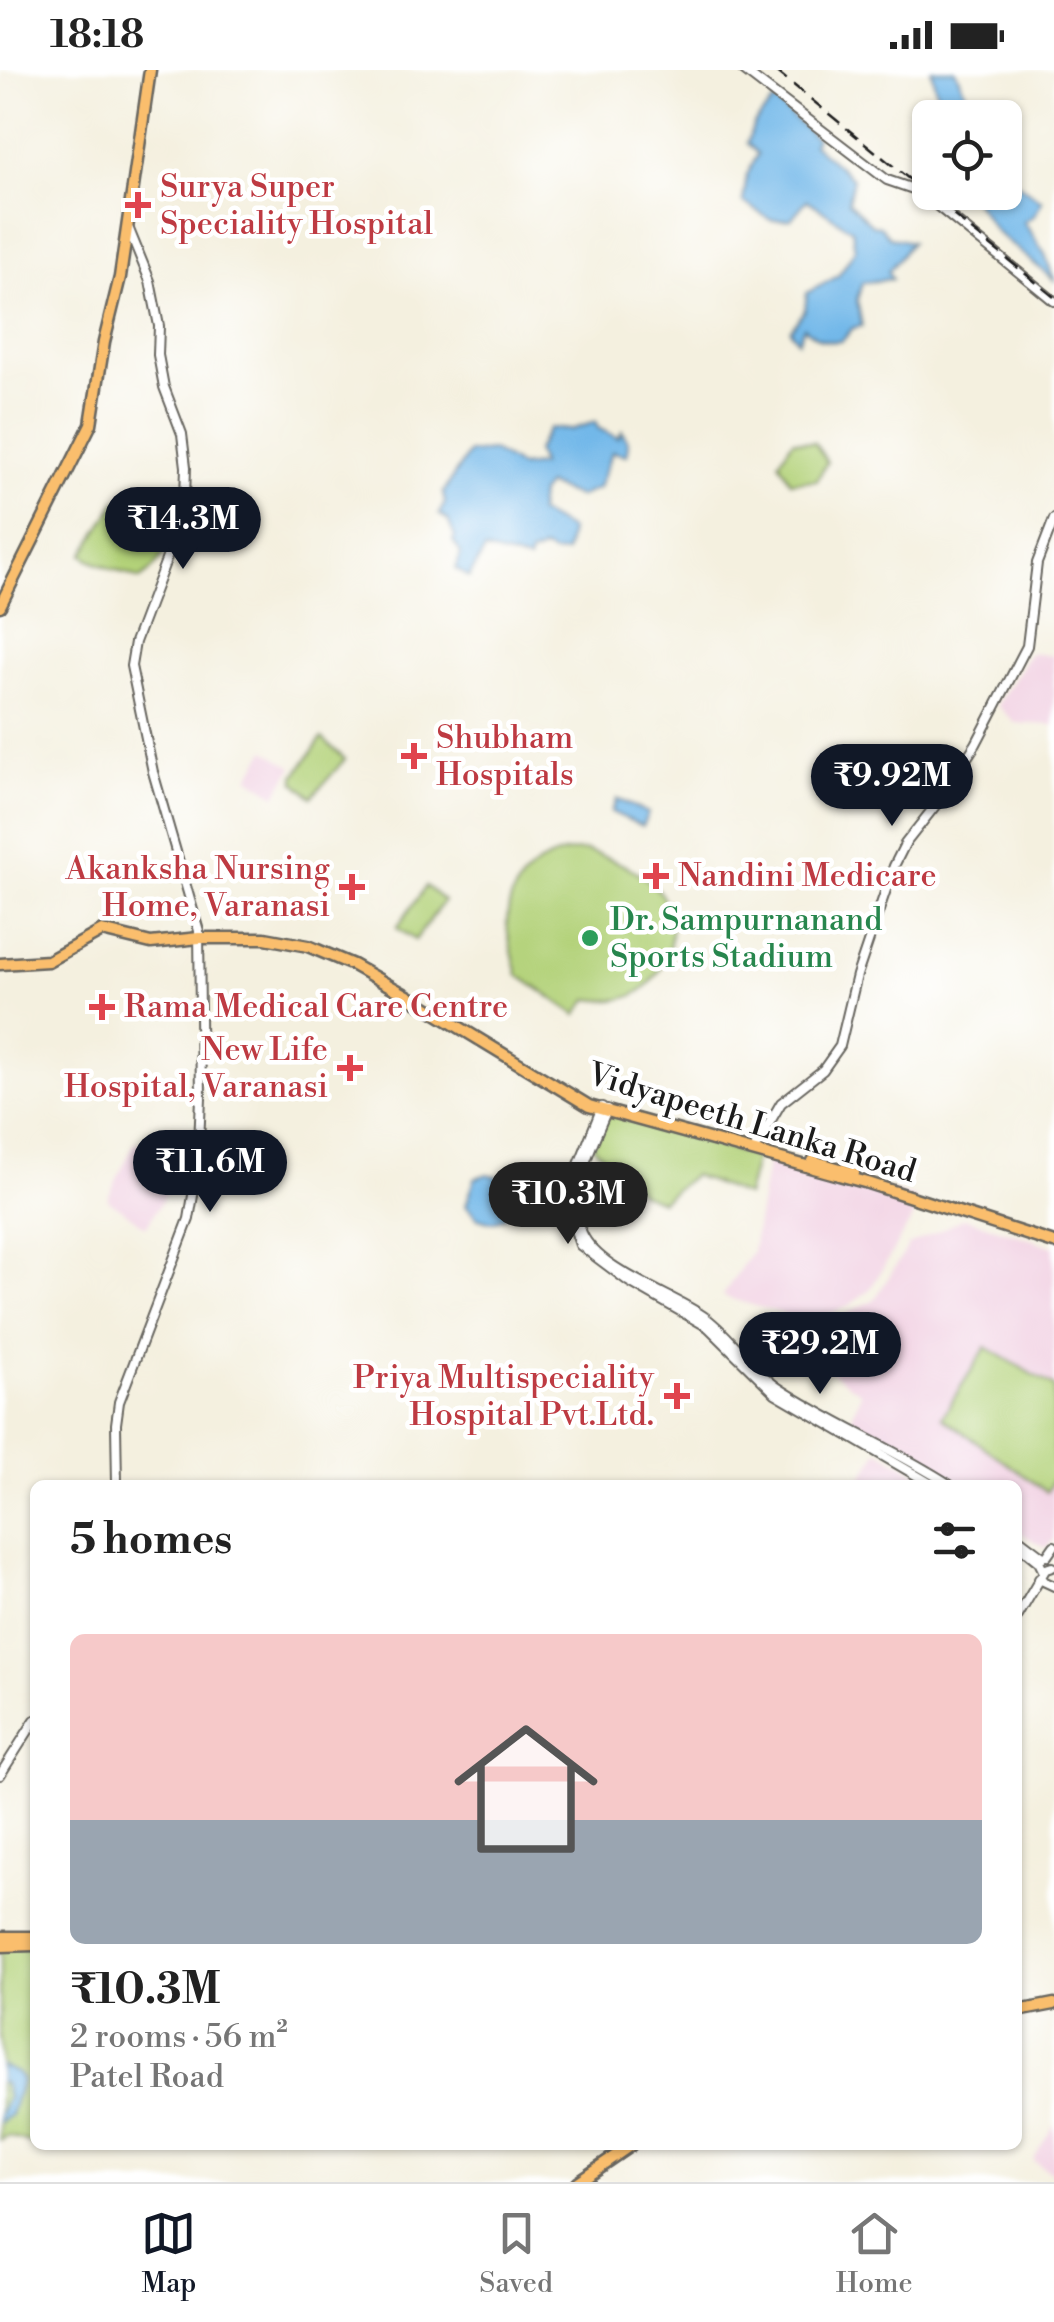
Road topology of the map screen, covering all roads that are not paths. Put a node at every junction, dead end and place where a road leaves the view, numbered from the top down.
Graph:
1 (148, 70) edge
2 (743, 70) edge
3 (125, 225) junction
4 (1054, 300) edge
5 (1054, 519) edge
6 (0, 592) edge
7 (0, 606) edge
8 (199, 934) junction
9 (0, 961) edge
10 (604, 1109) junction
11 (756, 1146) junction
12 (1054, 1240) edge
13 (776, 1390) junction
14 (117, 1480) edge
15 (925, 1480) edge
16 (941, 1480) edge
17 (1022, 1542) edge
18 (1054, 1546) edge
19 (1022, 1549) edge
20 (1047, 1566) edge
21 (1054, 1586) edge
22 (1022, 1600) edge
23 (1022, 1609) edge
24 (30, 1728) edge
25 (0, 1774) edge
26 (0, 1937) edge
27 (30, 1938) edge
28 (0, 1946) edge
29 (30, 1946) edge
30 (1054, 2001) edge
31 (1022, 2007) edge
32 (624, 2150) edge
33 (632, 2150) edge
34 (577, 2182) edge
35 (587, 2182) edge

1 - 3 main road
2 - 4 street
3 - 6 main road
3 - 7 main road
3 - 8 street
5 - 11 street
8 - 9 main road, Vidyapeeth Lanka Road
8 - 10 main road, Vidyapeeth Lanka Road
8 - 14 street
10 - 11 main road, Vidyapeeth Lanka Road
10 - 12 main road, Vidyapeeth Lanka Road
10 - 13 street
11 - 12 main road, Vidyapeeth Lanka Road
13 - 15 street
13 - 16 street
17 - 20 street
18 - 20 street
19 - 20 street
20 - 21 street
20 - 22 street
20 - 23 street
24 - 25 street
26 - 27 main road
28 - 29 main road
30 - 31 main road
32 - 34 main road
33 - 35 main road

